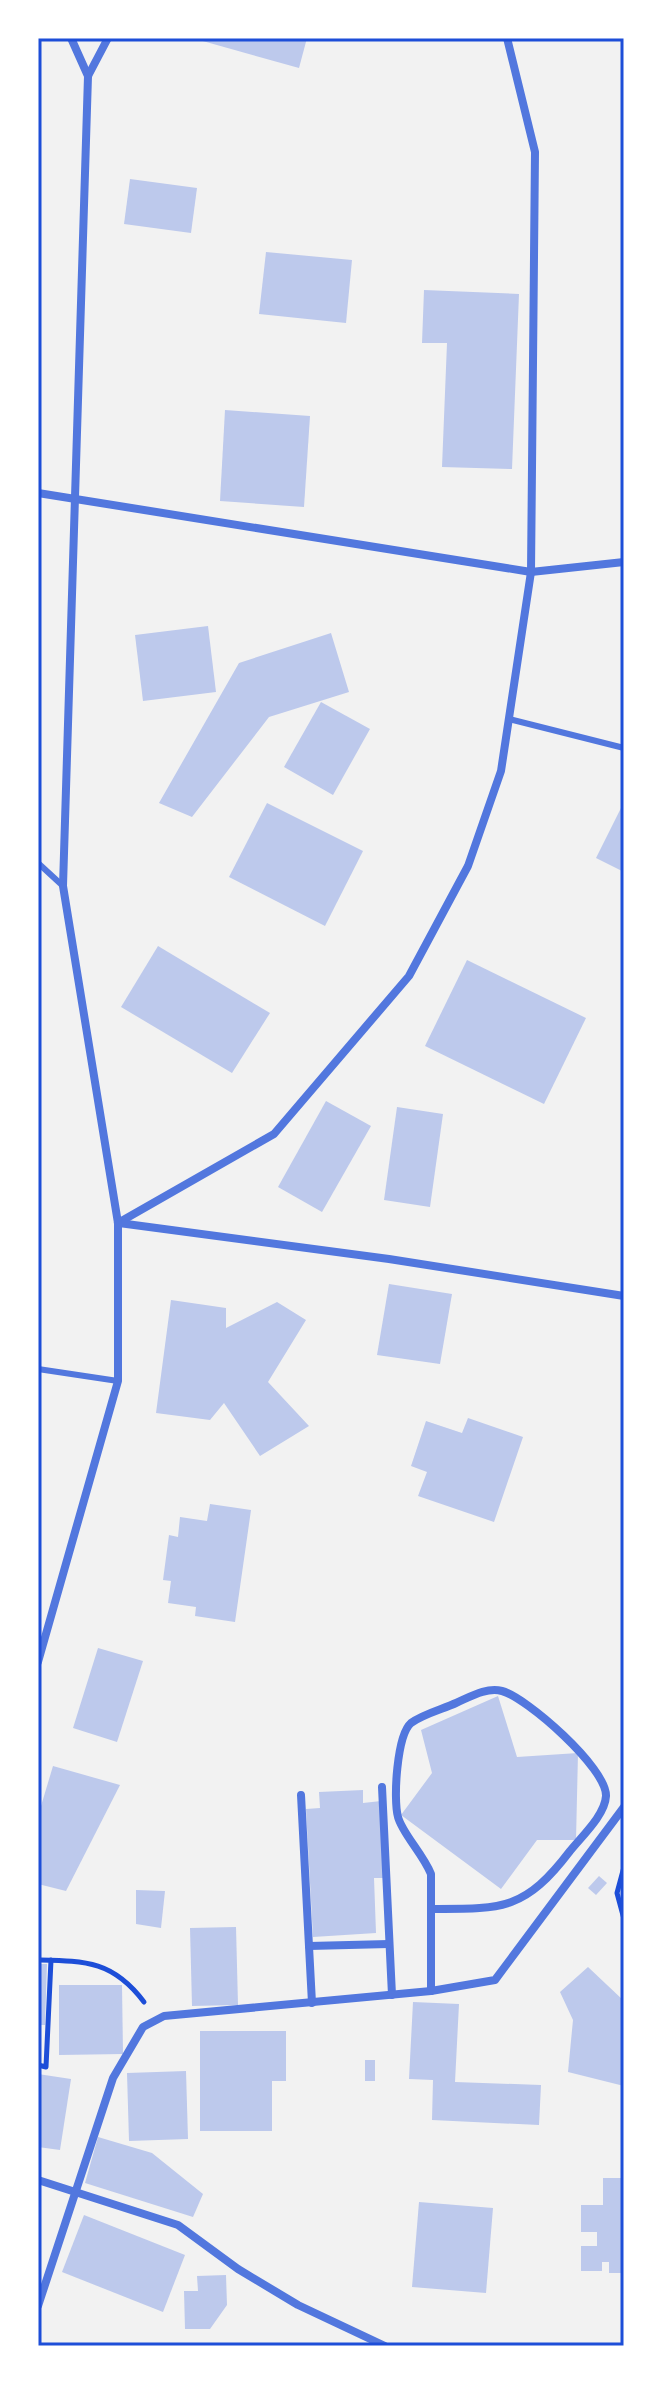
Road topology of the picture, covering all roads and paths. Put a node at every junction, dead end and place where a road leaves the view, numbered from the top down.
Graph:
1 (71, 38) edge
2 (108, 38) edge
3 (507, 38) edge
4 (88, 76) junction
5 (38, 493) edge
6 (72, 501) junction
7 (624, 562) edge
8 (531, 572) junction
9 (509, 719) junction
10 (624, 748) edge
11 (38, 863) edge
12 (63, 886) junction
13 (118, 1223) junction
14 (624, 1296) edge
15 (38, 1369) edge
16 (118, 1381) junction
17 (38, 1662) edge
18 (382, 1787) dead end
19 (301, 1795) dead end
20 (624, 1807) edge
21 (624, 1867) edge
22 (433, 1909) junction
23 (624, 1919) edge
24 (389, 1944) junction
25 (309, 1946) junction
26 (38, 1960) edge
27 (51, 1960) junction
28 (431, 1991) junction
29 (392, 1995) junction
30 (312, 2003) junction
31 (164, 2016) junction
32 (38, 2065) edge
33 (38, 2180) edge
34 (76, 2190) junction
35 (38, 2306) edge
36 (385, 2346) edge

1 - 4 street
2 - 4 street
3 - 8 street
4 - 6 street
5 - 6 street
6 - 8 street
6 - 12 street
7 - 8 street
8 - 9 street
9 - 10 lane
9 - 13 street
11 - 12 lane
12 - 13 street
13 - 14 street
13 - 16 street
15 - 16 lane
16 - 17 street
18 - 24 street
19 - 25 street
20 - 28 street
21 - 23 path
22 - 22 street
22 - 28 street
24 - 25 street
24 - 29 street
25 - 30 street
26 - 27 path
27 - 31 path
27 - 32 path
28 - 29 street
29 - 30 street
30 - 31 street
31 - 34 street
33 - 34 street
34 - 35 street
34 - 36 street

